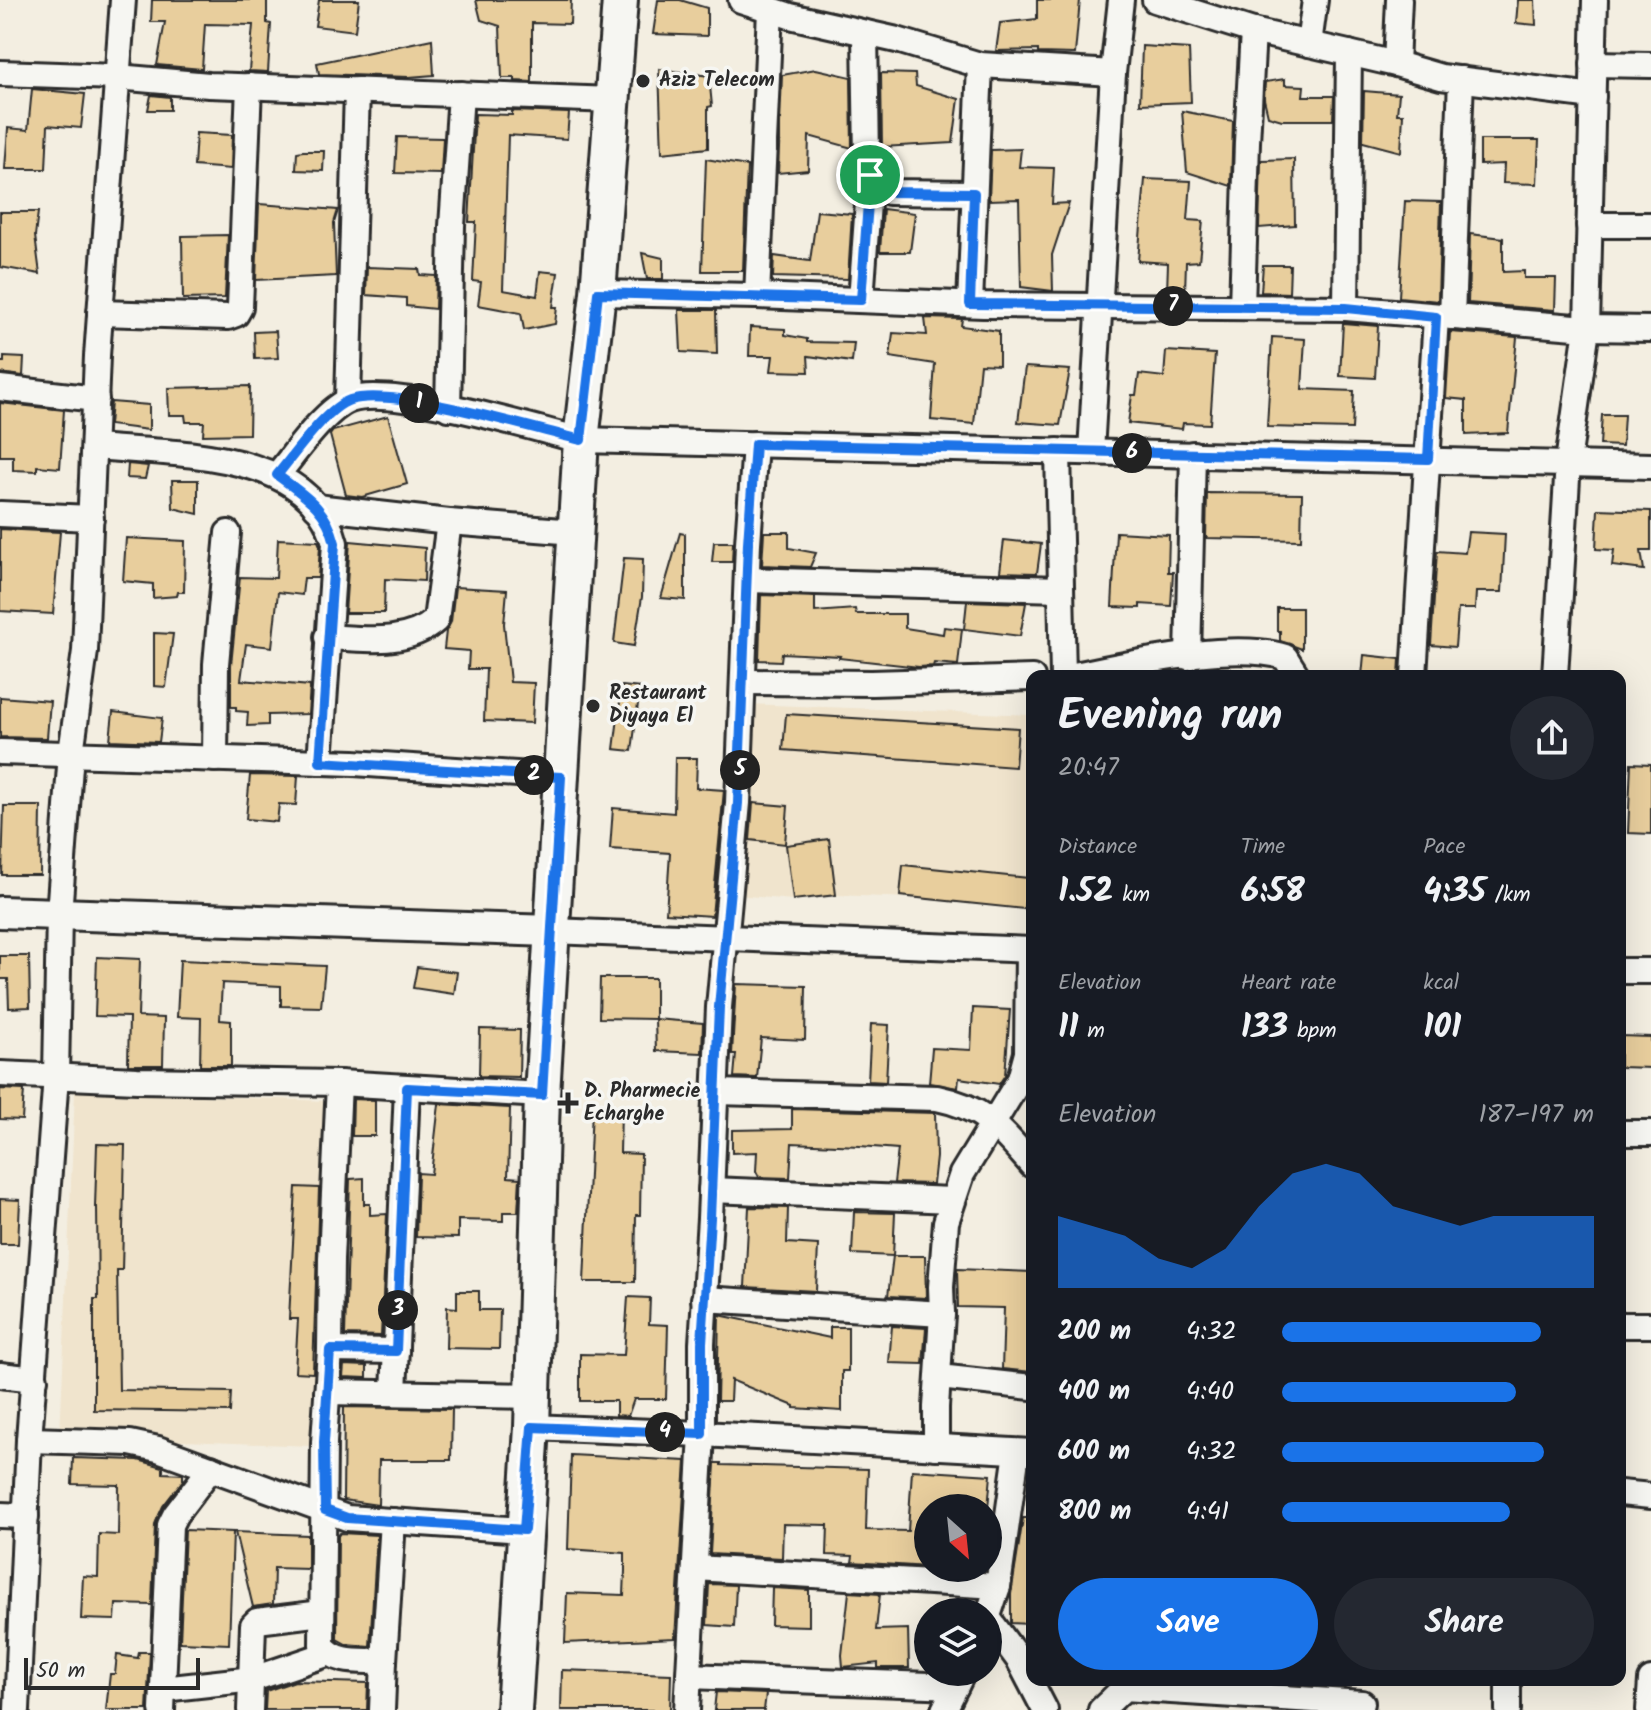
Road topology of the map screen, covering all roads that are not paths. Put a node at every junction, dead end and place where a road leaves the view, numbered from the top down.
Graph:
1 (123, 0) edge
2 (620, 0) edge
3 (741, 0) edge
4 (1121, 0) edge
5 (1155, 0) edge
6 (1315, 0) edge
7 (1399, 0) edge
8 (1595, 0) edge
9 (770, 10) junction
10 (1253, 31) junction
11 (865, 33) junction
12 (1309, 44) junction
13 (1349, 53) junction
14 (1396, 64) junction
15 (1593, 64) junction
16 (980, 65) junction
17 (1651, 65) edge
18 (0, 73) edge
19 (1113, 73) junction
20 (117, 77) junction
21 (1461, 79) junction
22 (249, 86) junction
23 (357, 90) junction
24 (461, 94) junction
25 (1593, 96) junction
26 (613, 100) junction
27 (870, 175) junction
28 (974, 193) junction
29 (1589, 225) junction
30 (1651, 225) edge
31 (598, 293) junction
32 (757, 296) junction
33 (861, 300) junction
34 (970, 304) junction
35 (1100, 306) junction
36 (1242, 307) junction
37 (1346, 308) junction
38 (100, 313) junction
39 (1444, 317) junction
40 (1587, 328) junction
41 (1651, 329) edge
42 (0, 388) edge
43 (96, 399) junction
44 (348, 400) junction
45 (448, 408) junction
46 (581, 440) junction
47 (755, 444) junction
48 (94, 447) junction
49 (1058, 451) junction
50 (1091, 452) junction
51 (1193, 454) junction
52 (1428, 459) junction
53 (1568, 462) junction
54 (1651, 466) edge
55 (277, 475) junction
56 (316, 507) junction
57 (0, 514) edge
58 (91, 518) junction
59 (449, 522) junction
60 (575, 532) junction
61 (228, 533) dead end
62 (747, 580) junction
63 (1061, 589) junction
64 (327, 637) junction
65 (1188, 657) junction
66 (1063, 670) edge
67 (1123, 670) edge
68 (1293, 670) edge
69 (1414, 670) edge
70 (1555, 670) edge
71 (1026, 678) edge
72 (743, 682) junction
73 (0, 752) edge
74 (71, 753) junction
75 (215, 759) junction
76 (320, 762) junction
77 (561, 777) junction
78 (0, 912) edge
79 (59, 914) junction
80 (552, 931) junction
81 (725, 938) junction
82 (1026, 950) edge
83 (1626, 971) edge
84 (1651, 971) edge
85 (1026, 1057) edge
86 (0, 1074) edge
87 (56, 1076) junction
88 (339, 1083) junction
89 (407, 1088) junction
90 (716, 1092) junction
91 (542, 1095) junction
92 (993, 1121) junction
93 (1626, 1133) edge
94 (1651, 1133) edge
95 (1026, 1158) edge
96 (711, 1190) junction
97 (952, 1200) junction
98 (704, 1299) junction
99 (942, 1314) junction
100 (1626, 1325) edge
101 (1651, 1325) edge
102 (330, 1350) junction
103 (396, 1351) junction
104 (0, 1375) edge
105 (939, 1377) junction
106 (35, 1379) junction
107 (1026, 1386) edge
108 (327, 1392) junction
109 (394, 1393) junction
110 (533, 1412) junction
111 (702, 1434) junction
112 (29, 1440) junction
113 (936, 1447) junction
114 (1024, 1452) edge
115 (211, 1468) junction
116 (1626, 1494) edge
117 (1651, 1496) edge
118 (325, 1510) junction
119 (0, 1515) edge
120 (26, 1516) junction
121 (393, 1521) junction
122 (524, 1530) junction
123 (695, 1568) junction
124 (998, 1586) junction
125 (994, 1598) edge
126 (322, 1613) junction
127 (1002, 1636) edge
128 (327, 1654) junction
129 (384, 1661) junction
130 (1026, 1673) edge
131 (689, 1676) junction
132 (914, 1678) edge
133 (253, 1679) junction
134 (1651, 1680) edge
135 (956, 1686) edge
136 (1033, 1686) edge
137 (1508, 1686) edge
138 (1124, 1693) edge
139 (1362, 1698) edge
140 (162, 1700) edge
141 (17, 1710) edge
142 (250, 1710) edge
143 (382, 1710) edge
144 (514, 1710) edge
145 (687, 1710) edge
146 (944, 1710) edge
147 (1045, 1710) edge
148 (1101, 1710) edge
149 (1508, 1710) edge
150 (1649, 1710) edge

1 - 20 street
2 - 26 main road
3 - 9 street
4 - 19 street
5 - 10 street
6 - 12 street
7 - 14 street
8 - 15 street
9 - 11 street
9 - 32 street
10 - 12 street
10 - 36 street
11 - 16 street
11 - 27 street
12 - 13 street
13 - 14 street
13 - 37 street
14 - 21 street
15 - 17 street
15 - 25 street
16 - 19 street
16 - 28 street
18 - 20 street
19 - 35 street
20 - 22 street
20 - 38 street
21 - 25 street
21 - 39 street
22 - 23 street
22 - 38 street
23 - 24 street
23 - 44 street
24 - 26 street
24 - 45 street
25 - 29 street
26 - 31 main road
27 - 28 street
27 - 33 street
28 - 34 street
29 - 30 street
29 - 40 street
31 - 32 street
31 - 46 main road
32 - 33 street
33 - 34 street
34 - 35 street
35 - 36 street
35 - 50 street
36 - 37 street
37 - 39 street
38 - 43 street
39 - 40 street
39 - 52 street
40 - 41 street
40 - 53 street
42 - 43 street
43 - 48 street
44 - 45 street
44 - 55 street
45 - 46 street
46 - 47 street
46 - 60 main road
47 - 49 street
47 - 62 street
48 - 55 street
48 - 58 street
49 - 50 street
49 - 63 street
50 - 51 street
51 - 52 street
51 - 65 street
52 - 53 street
52 - 69 street
53 - 54 street
53 - 70 street
55 - 56 street
56 - 59 street
56 - 64 street
57 - 58 street
58 - 74 street
59 - 60 street
59 - 64 street
60 - 77 main road
61 - 75 street
62 - 63 street
62 - 72 street
63 - 66 street
64 - 76 street
65 - 67 street
65 - 68 street
71 - 72 street
72 - 81 street
73 - 74 street
74 - 75 street
74 - 79 street
75 - 76 street
76 - 77 street
77 - 80 main road
78 - 79 street
79 - 80 street
79 - 87 street
80 - 81 street
80 - 91 main road
81 - 82 street
81 - 90 street
83 - 84 street
85 - 92 street
86 - 87 street
87 - 88 street
87 - 106 street
88 - 89 street
88 - 102 street
89 - 91 street
89 - 103 street
90 - 92 street
90 - 96 street
91 - 110 main road
92 - 95 street
92 - 97 street
93 - 94 street
96 - 97 street
96 - 98 street
97 - 99 street
98 - 99 street
98 - 111 street
99 - 105 street
100 - 101 street
102 - 103 street
102 - 108 street
103 - 109 street
104 - 106 street
105 - 107 street
105 - 113 street
106 - 112 street
108 - 109 street
108 - 118 street
109 - 110 street
110 - 111 street
110 - 122 main road
111 - 113 street
111 - 123 street
112 - 115 street
112 - 120 street
113 - 114 street
114 - 124 street
115 - 118 street
115 - 140 street
116 - 117 street
118 - 121 street
118 - 126 street
119 - 120 street
120 - 141 street
121 - 122 street
121 - 129 street
122 - 144 main road
123 - 124 street
123 - 131 street
124 - 125 street
126 - 128 street
126 - 133 street
127 - 130 street
128 - 129 street
128 - 133 street
129 - 143 street
131 - 132 street
131 - 145 street
133 - 140 street
133 - 142 street
134 - 150 street
135 - 146 street
136 - 147 street
137 - 149 street
138 - 139 street
138 - 148 street

